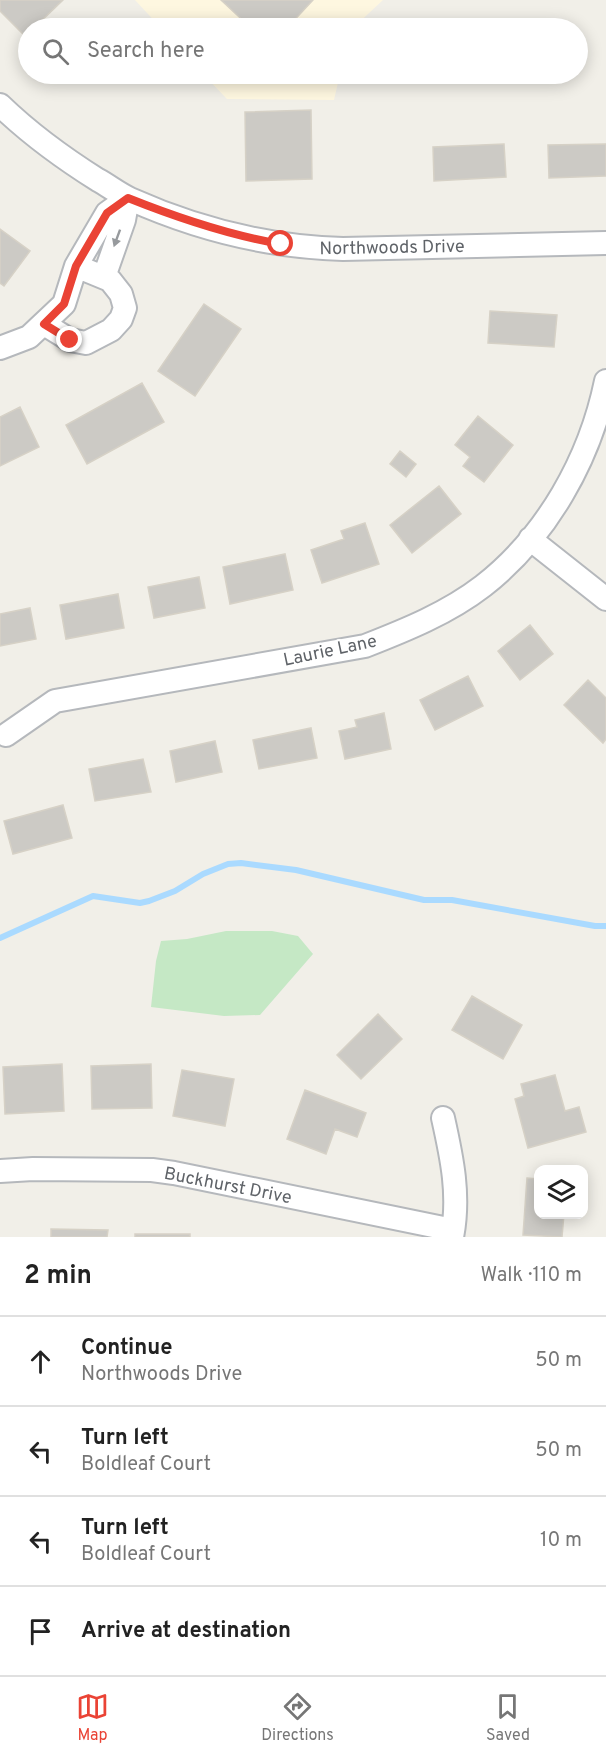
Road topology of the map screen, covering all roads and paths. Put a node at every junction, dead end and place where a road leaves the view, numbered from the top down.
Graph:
1 (0, 105) edge
2 (128, 198) junction
3 (606, 243) edge
4 (76, 266) junction
5 (104, 277) junction
6 (44, 324) junction
7 (0, 348) edge
8 (606, 381) edge
9 (530, 539) junction
10 (606, 599) edge
11 (6, 735) dead end
12 (443, 1118) dead end
13 (0, 1171) edge
14 (452, 1234) edge

1 - 2 street, Northwoods Drive
2 - 3 street, Northwoods Drive
2 - 4 street
2 -> 5 street
4 - 5 street
4 - 6 street
5 - 6 street
6 - 7 street
8 - 9 street, Laurie Lane
9 - 10 street
9 - 11 street, Laurie Lane
12 - 14 street
13 - 14 street, Buckhurst Drive

